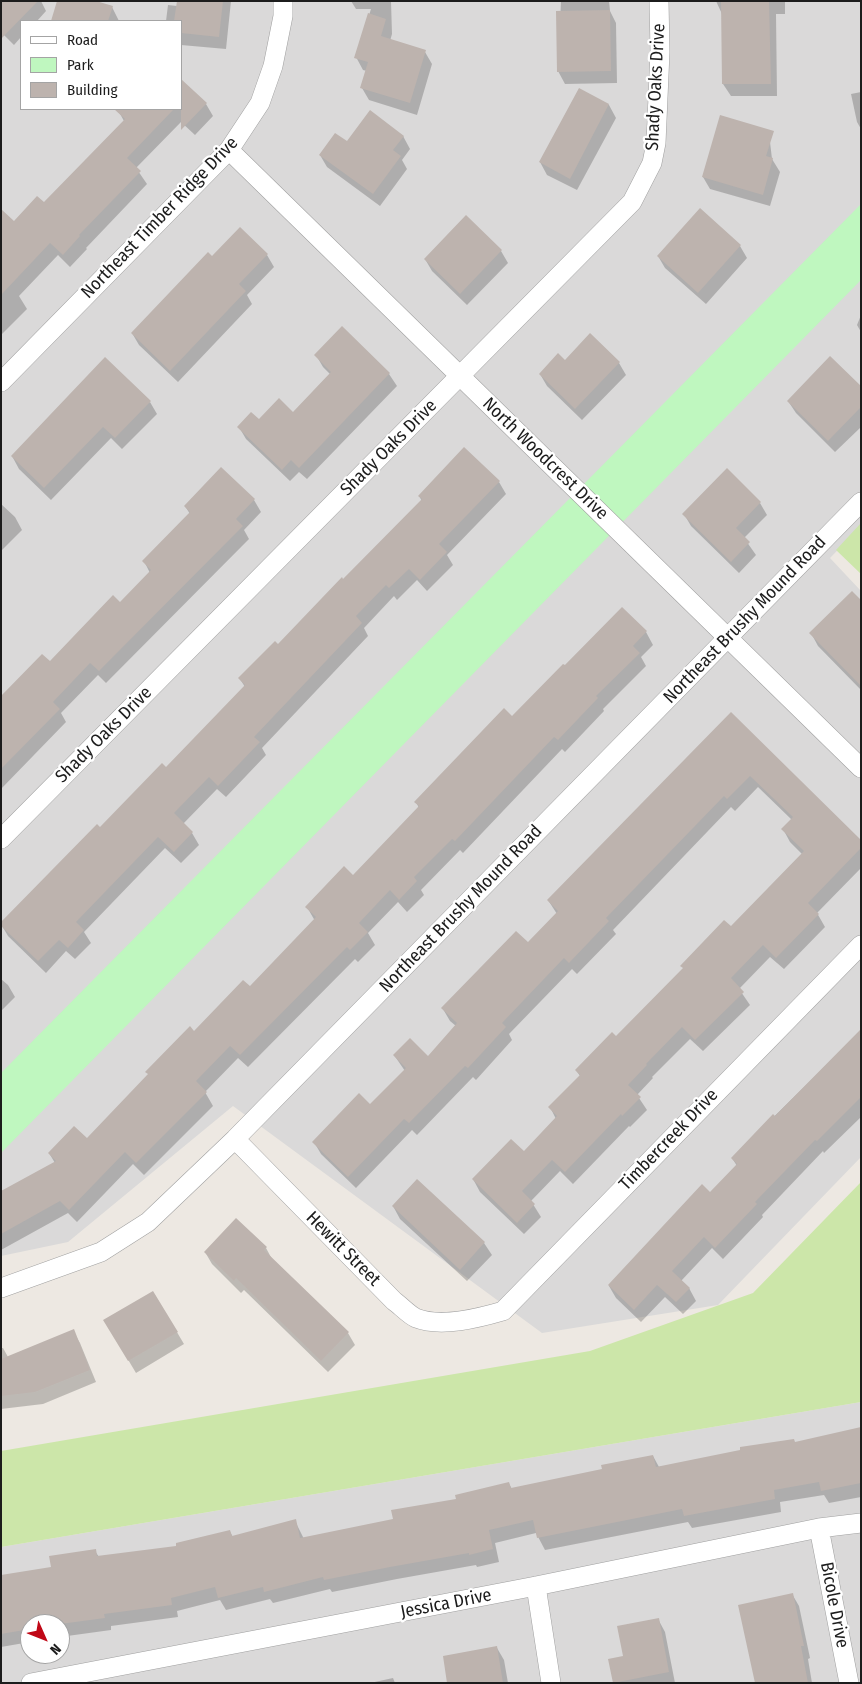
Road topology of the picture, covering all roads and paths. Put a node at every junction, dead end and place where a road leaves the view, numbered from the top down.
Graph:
1 (283, 1) edge
2 (659, 1) edge
3 (229, 150) junction
4 (460, 376) junction
5 (1, 382) edge
6 (861, 502) edge
7 (728, 638) junction
8 (861, 768) edge
9 (1, 839) edge
10 (861, 945) edge
11 (235, 1139) junction
12 (1, 1288) edge
13 (468, 1320) joint
14 (861, 1523) edge
15 (819, 1528) junction
16 (536, 1586) junction
17 (31, 1683) edge
18 (551, 1683) edge
19 (849, 1683) edge

1 - 3 street, Northeast Timber Ridge Drive
2 - 4 street, Shady Oaks Drive
3 - 4 street, North Woodcrest Drive
3 - 5 street, Northeast Timber Ridge Drive
4 - 7 street, North Woodcrest Drive
4 - 9 street, Shady Oaks Drive
6 - 7 street, Northeast Brushy Mound Road
7 - 8 street, North Woodcrest Drive
7 - 11 street, Northeast Brushy Mound Road
10 - 13 street, Timbercreek Drive
11 - 12 street, Northeast Brushy Mound Road
11 - 13 street, Hewitt Street
14 - 15 street, Jessica Drive
15 - 16 street, Jessica Drive
15 - 19 street, Bicole Drive
16 - 17 street, Jessica Drive
16 - 18 street

